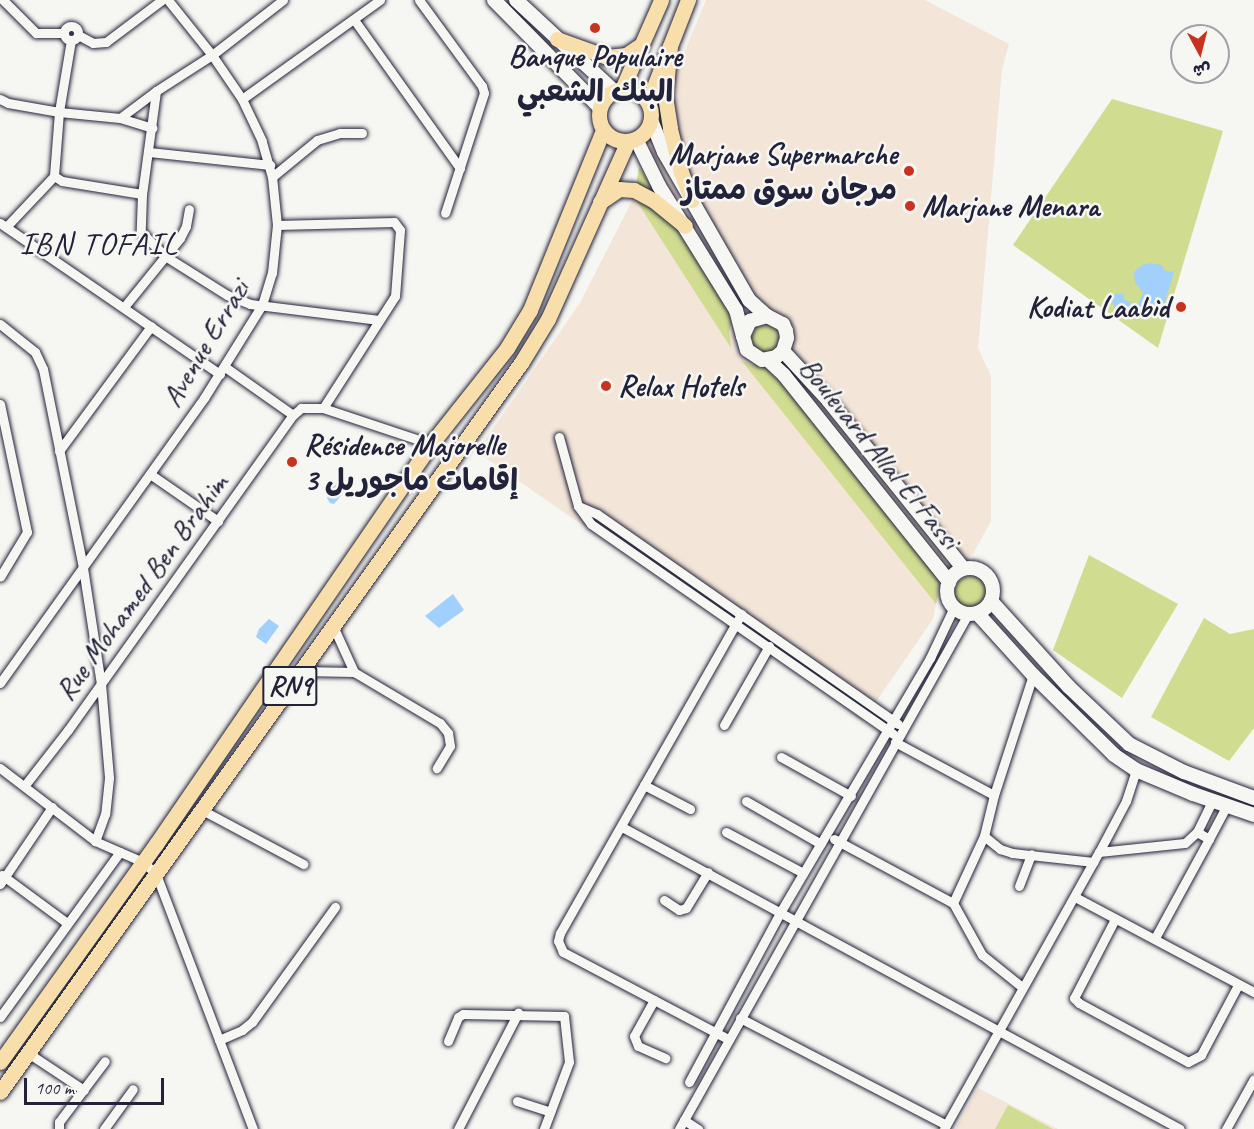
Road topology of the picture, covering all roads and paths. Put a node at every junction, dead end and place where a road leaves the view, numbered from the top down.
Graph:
1 (3, 0) edge
2 (162, 0) edge
3 (168, 0) edge
4 (283, 0) edge
5 (380, 0) edge
6 (420, 0) edge
7 (494, 0) edge
8 (516, 0) edge
9 (660, 0) edge
10 (688, 0) edge
11 (355, 21) junction
12 (71, 36) junction
13 (557, 39) junction
14 (641, 45) junction
15 (670, 46) junction
16 (212, 55) junction
17 (618, 90) junction
18 (156, 91) junction
19 (0, 99) edge
20 (242, 99) junction
21 (648, 102) junction
22 (600, 108) junction
23 (59, 112) junction
24 (120, 118) junction
25 (651, 120) junction
26 (153, 128) junction
27 (603, 130) junction
28 (362, 133) dead end
29 (632, 140) junction
30 (149, 152) junction
31 (270, 165) junction
32 (460, 168) junction
33 (54, 176) junction
34 (272, 177) junction
35 (142, 194) junction
36 (692, 200) junction
37 (598, 204) junction
38 (189, 209) dead end
39 (446, 213) dead end
40 (3, 225) edge
41 (277, 225) junction
42 (685, 226) junction
43 (165, 255) junction
44 (262, 305) junction
45 (124, 307) junction
46 (767, 315) junction
47 (379, 320) junction
48 (0, 324) edge
49 (151, 327) junction
50 (743, 336) junction
51 (783, 351) junction
52 (768, 360) junction
53 (222, 370) junction
54 (0, 404) edge
55 (323, 408) junction
56 (293, 415) junction
57 (559, 436) dead end
58 (431, 444) junction
59 (59, 451) junction
60 (150, 474) junction
61 (218, 521) junction
62 (83, 568) junction
63 (963, 568) junction
64 (0, 577) edge
65 (948, 582) junction
66 (991, 601) junction
67 (954, 607) junction
68 (973, 613) junction
69 (738, 618) junction
70 (333, 626) junction
71 (769, 646) junction
72 (301, 671) junction
73 (354, 672) junction
74 (1033, 675) junction
75 (0, 683) edge
76 (101, 684) junction
77 (894, 721) junction
78 (724, 725) dead end
79 (889, 731) junction
80 (899, 735) junction
81 (781, 757) dead end
82 (0, 768) edge
83 (437, 768) dead end
84 (1136, 770) junction
85 (25, 785) junction
86 (644, 785) junction
87 (994, 795) junction
88 (851, 796) junction
89 (1254, 798) edge
90 (746, 801) dead end
91 (1212, 801) junction
92 (51, 807) junction
93 (1226, 807) junction
94 (690, 809) dead end
95 (202, 810) junction
96 (1254, 815) edge
97 (622, 827) junction
98 (726, 832) dead end
99 (1197, 832) junction
100 (827, 835) junction
101 (984, 836) junction
102 (1209, 839) junction
103 (95, 841) junction
104 (839, 843) junction
105 (821, 844) junction
106 (120, 852) junction
107 (1099, 852) junction
108 (1031, 854) junction
109 (143, 862) junction
110 (1094, 862) junction
111 (303, 864) dead end
112 (708, 872) junction
113 (803, 873) junction
114 (156, 874) junction
115 (2, 878) edge
116 (1019, 886) dead end
117 (1075, 897) junction
118 (663, 900) dead end
119 (953, 903) junction
120 (335, 907) dead end
121 (781, 911) junction
122 (1115, 919) junction
123 (797, 921) junction
124 (68, 923) junction
125 (1155, 938) junction
126 (1238, 985) junction
127 (1022, 987) junction
128 (1254, 992) edge
129 (654, 1000) junction
130 (518, 1013) junction
131 (0, 1017) edge
132 (740, 1018) junction
133 (998, 1030) junction
134 (715, 1033) junction
135 (728, 1039) junction
136 (219, 1040) junction
137 (448, 1041) dead end
138 (28, 1053) junction
139 (665, 1058) dead end
140 (105, 1061) dead end
141 (0, 1062) edge
142 (1254, 1079) edge
143 (689, 1082) dead end
144 (133, 1089) dead end
145 (84, 1090) junction
146 (0, 1092) edge
147 (517, 1101) dead end
148 (550, 1112) junction
149 (684, 1120) junction
150 (945, 1127) edge
151 (59, 1129) edge
152 (104, 1129) edge
153 (253, 1129) edge
154 (458, 1129) edge
155 (544, 1129) edge
156 (679, 1129) edge
157 (696, 1129) edge
158 (1180, 1129) edge
159 (1226, 1129) edge

1 - 12 street
2 - 12 street
3 - 16 street, Avenue Errazi
4 - 16 street
5 - 11 street
6 - 32 street
7 - 22 main road
8 - 13 main road
9 - 14 main road
10 - 15 main road
11 - 20 street
11 - 32 street
12 - 23 street
13 - 14 main road
13 - 17 main road
14 - 17 main road
15 - 21 main road
15 - 36 main road
16 - 18 street
16 - 20 street, Avenue Errazi
17 - 21 main road
17 - 22 main road
18 - 24 street
18 - 26 street
19 - 23 street
20 - 31 street, Avenue Errazi
21 - 25 main road
22 - 27 main road, RN9
23 - 24 street
23 - 33 street
24 - 26 street
25 - 29 main road, RN9
25 - 36 main road
26 - 30 street
27 - 29 main road
27 - 58 main road, RN9
28 - 34 street
29 - 37 main road, RN9
29 - 42 main road
30 - 31 street
30 - 35 street
31 - 34 street, Avenue Errazi
32 - 39 street
33 - 35 street
33 - 40 street
34 - 41 street, Avenue Errazi
35 - 43 street
36 - 46 main road
37 - 42 main road
37 - 70 main road, RN9
38 - 43 street
40 - 45 street
41 - 44 street, Avenue Errazi
41 - 47 street
42 - 50 main road
43 - 44 street
43 - 45 street
44 - 47 street
44 - 53 street, Avenue Errazi
45 - 49 street
46 - 50 main road
46 - 51 main road
47 - 55 street
48 - 59 street
49 - 53 street
49 - 59 street
50 - 52 main road
51 - 52 main road
51 - 63 main road, Boulevard Allal El Fassi
52 - 65 main road, Boulevard Allal El Fassi
53 - 56 street
53 - 60 street, Avenue Errazi
54 - 64 street
55 - 56 street
55 - 58 street
56 - 61 street, Rue Mohamed Ben Brahim
57 - 69 street
58 - 109 main road, RN9
59 - 62 street
60 - 61 street
60 - 62 street, Avenue Errazi
61 - 76 street, Rue Mohamed Ben Brahim
62 - 75 street, Avenue Errazi
62 - 76 street
63 - 65 main road
63 - 66 main road
65 - 67 main road
66 - 68 main road
66 - 89 main road
67 - 68 main road
67 - 77 street
68 - 74 main road
68 - 80 street
69 - 71 street
69 - 77 street
69 - 86 street
70 - 72 main road, RN9
70 - 73 street
71 - 78 street
71 - 79 street
72 - 73 street
72 - 95 main road, RN9
73 - 83 street
74 - 84 main road
74 - 87 street
76 - 85 street, Rue Mohamed Ben Brahim
76 - 103 street
77 - 79 street
77 - 80 street
79 - 80 street
79 - 88 street
80 - 87 street
80 - 104 street
81 - 88 street
82 - 85 street
84 - 91 main road
84 - 107 street
85 - 92 street
86 - 94 street
86 - 97 street
87 - 101 street
88 - 100 street
90 - 105 street
91 - 93 main road
91 - 99 street
92 - 103 street
92 - 115 street
93 - 96 main road
93 - 102 street
95 - 111 street
95 - 114 main road, RN9
97 - 112 street
97 - 129 street
98 - 113 street
99 - 102 street
99 - 107 street
100 - 104 street
100 - 105 street
101 - 108 street
101 - 119 street
102 - 125 street
103 - 106 street
104 - 119 street
104 - 123 street
105 - 113 street
106 - 109 street
106 - 124 street
107 - 110 street
108 - 110 street
108 - 116 street
109 - 114 street
109 - 141 main road, RN9
110 - 117 street
112 - 118 street
112 - 121 street
113 - 121 street
114 - 136 street
114 - 138 main road, RN9
115 - 124 street
117 - 122 street
117 - 127 street
119 - 127 street
120 - 136 street
121 - 123 street
121 - 134 street
122 - 125 street
122 - 126 street
123 - 132 street
123 - 133 street
124 - 131 street
125 - 126 street
126 - 128 street
127 - 133 street
129 - 134 street
129 - 139 street
130 - 137 street
130 - 148 street
130 - 154 street
132 - 135 street
132 - 150 street
133 - 150 street
133 - 158 street
134 - 135 street
134 - 143 street
135 - 149 street
136 - 153 street
138 - 145 street
138 - 146 main road, RN9
140 - 145 street
142 - 159 street
144 - 152 street
145 - 151 street
147 - 148 street
148 - 155 street
149 - 156 street
149 - 157 street

